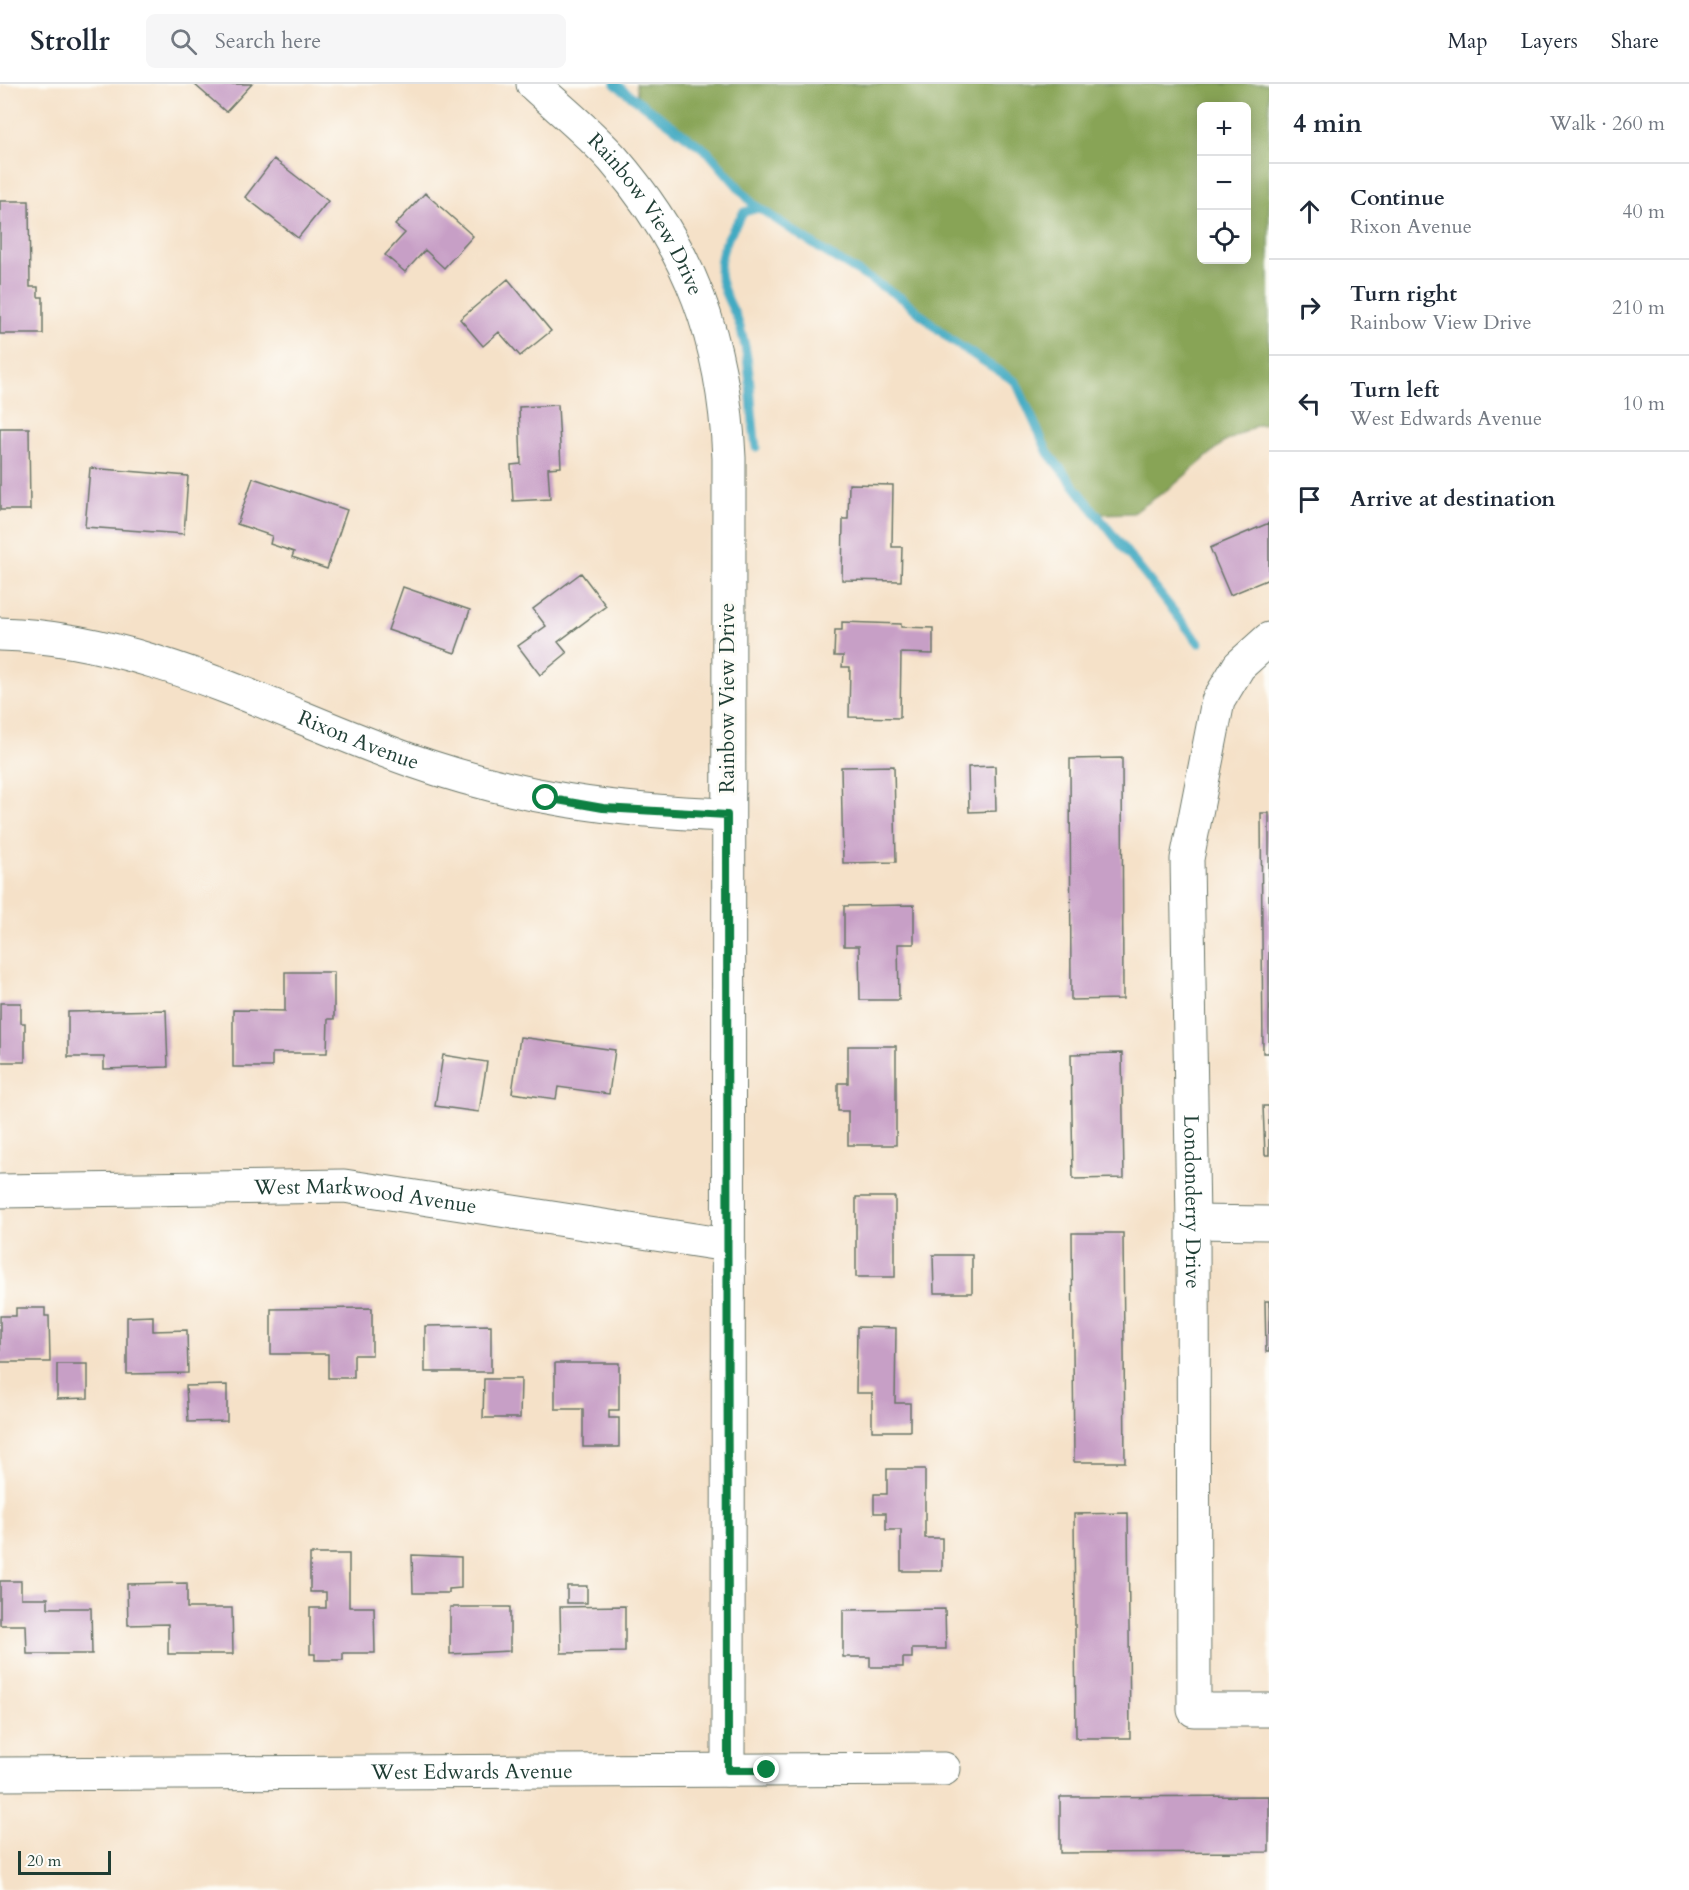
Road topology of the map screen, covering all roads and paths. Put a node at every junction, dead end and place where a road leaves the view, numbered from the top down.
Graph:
1 (534, 84) edge
2 (0, 634) edge
3 (1269, 639) edge
4 (727, 815) junction
5 (0, 1191) edge
6 (1193, 1222) junction
7 (1269, 1223) edge
8 (727, 1245) junction
9 (1269, 1710) edge
10 (944, 1769) dead end
11 (728, 1770) junction
12 (0, 1774) edge

1 - 4 street, Rainbow View Drive
2 - 4 street, Rixon Avenue
3 - 6 street, Londonderry Drive
4 - 8 street, Rainbow View Drive
5 - 8 street, West Markwood Avenue
6 - 7 street
6 - 9 street, Londonderry Drive
8 - 11 street, Rainbow View Drive
10 - 11 street, West Edwards Avenue
11 - 12 street, West Edwards Avenue

